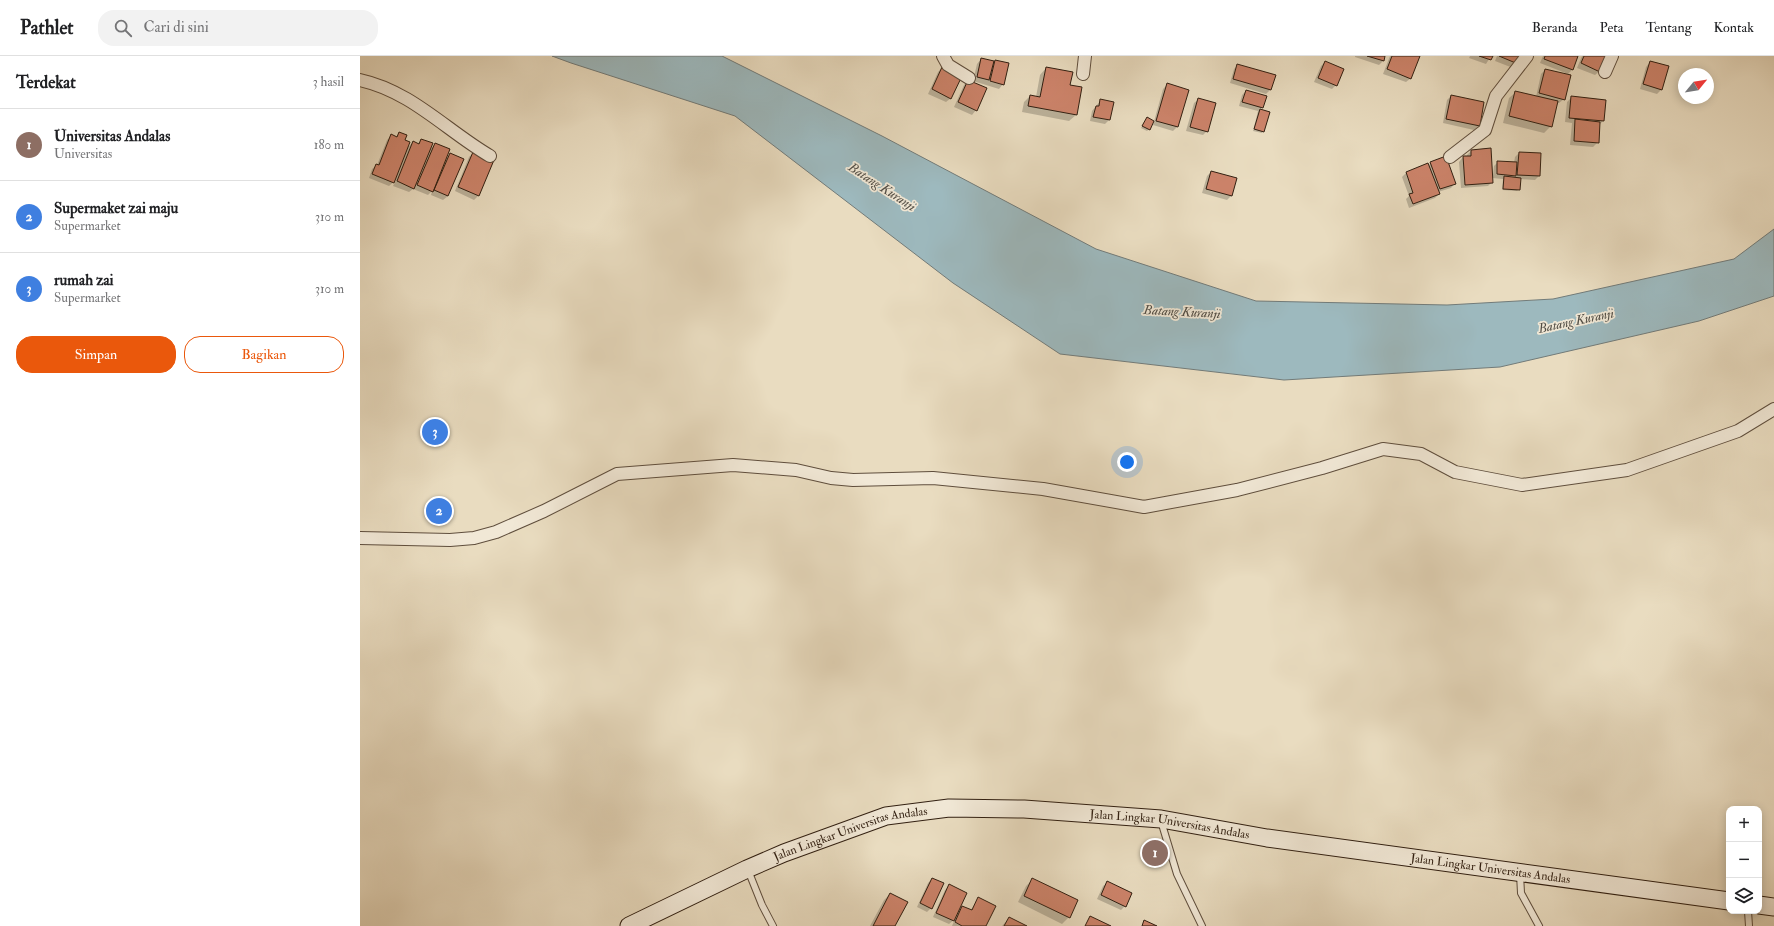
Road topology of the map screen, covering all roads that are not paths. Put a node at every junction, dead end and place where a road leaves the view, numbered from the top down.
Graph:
1 (943, 56) edge
2 (1085, 56) edge
3 (1527, 56) edge
4 (1612, 56) edge
5 (1605, 72) dead end
6 (1083, 74) dead end
7 (969, 78) dead end
8 (360, 80) edge
9 (490, 156) dead end
10 (1450, 157) dead end
11 (1774, 409) edge
12 (360, 538) edge
13 (1160, 819) junction
14 (747, 869) junction
15 (1520, 872) junction
16 (1726, 901) edge
17 (1762, 905) edge
18 (1774, 907) edge
19 (1748, 914) edge
20 (629, 926) edge
21 (773, 926) edge
22 (1202, 926) edge
23 (1538, 926) edge
24 (1749, 926) edge

1 - 7 street
2 - 6 street
3 - 10 street
4 - 5 street
8 - 9 street
11 - 12 street
13 - 14 street, Jalan Lingkar Universitas Andalas
13 - 15 street, Jalan Lingkar Universitas Andalas
13 - 22 lane
14 - 20 street, Jalan Lingkar Universitas Andalas
14 - 21 lane
15 - 16 street, Jalan Lingkar Universitas Andalas
15 - 23 lane
17 - 18 street
19 - 24 lane

